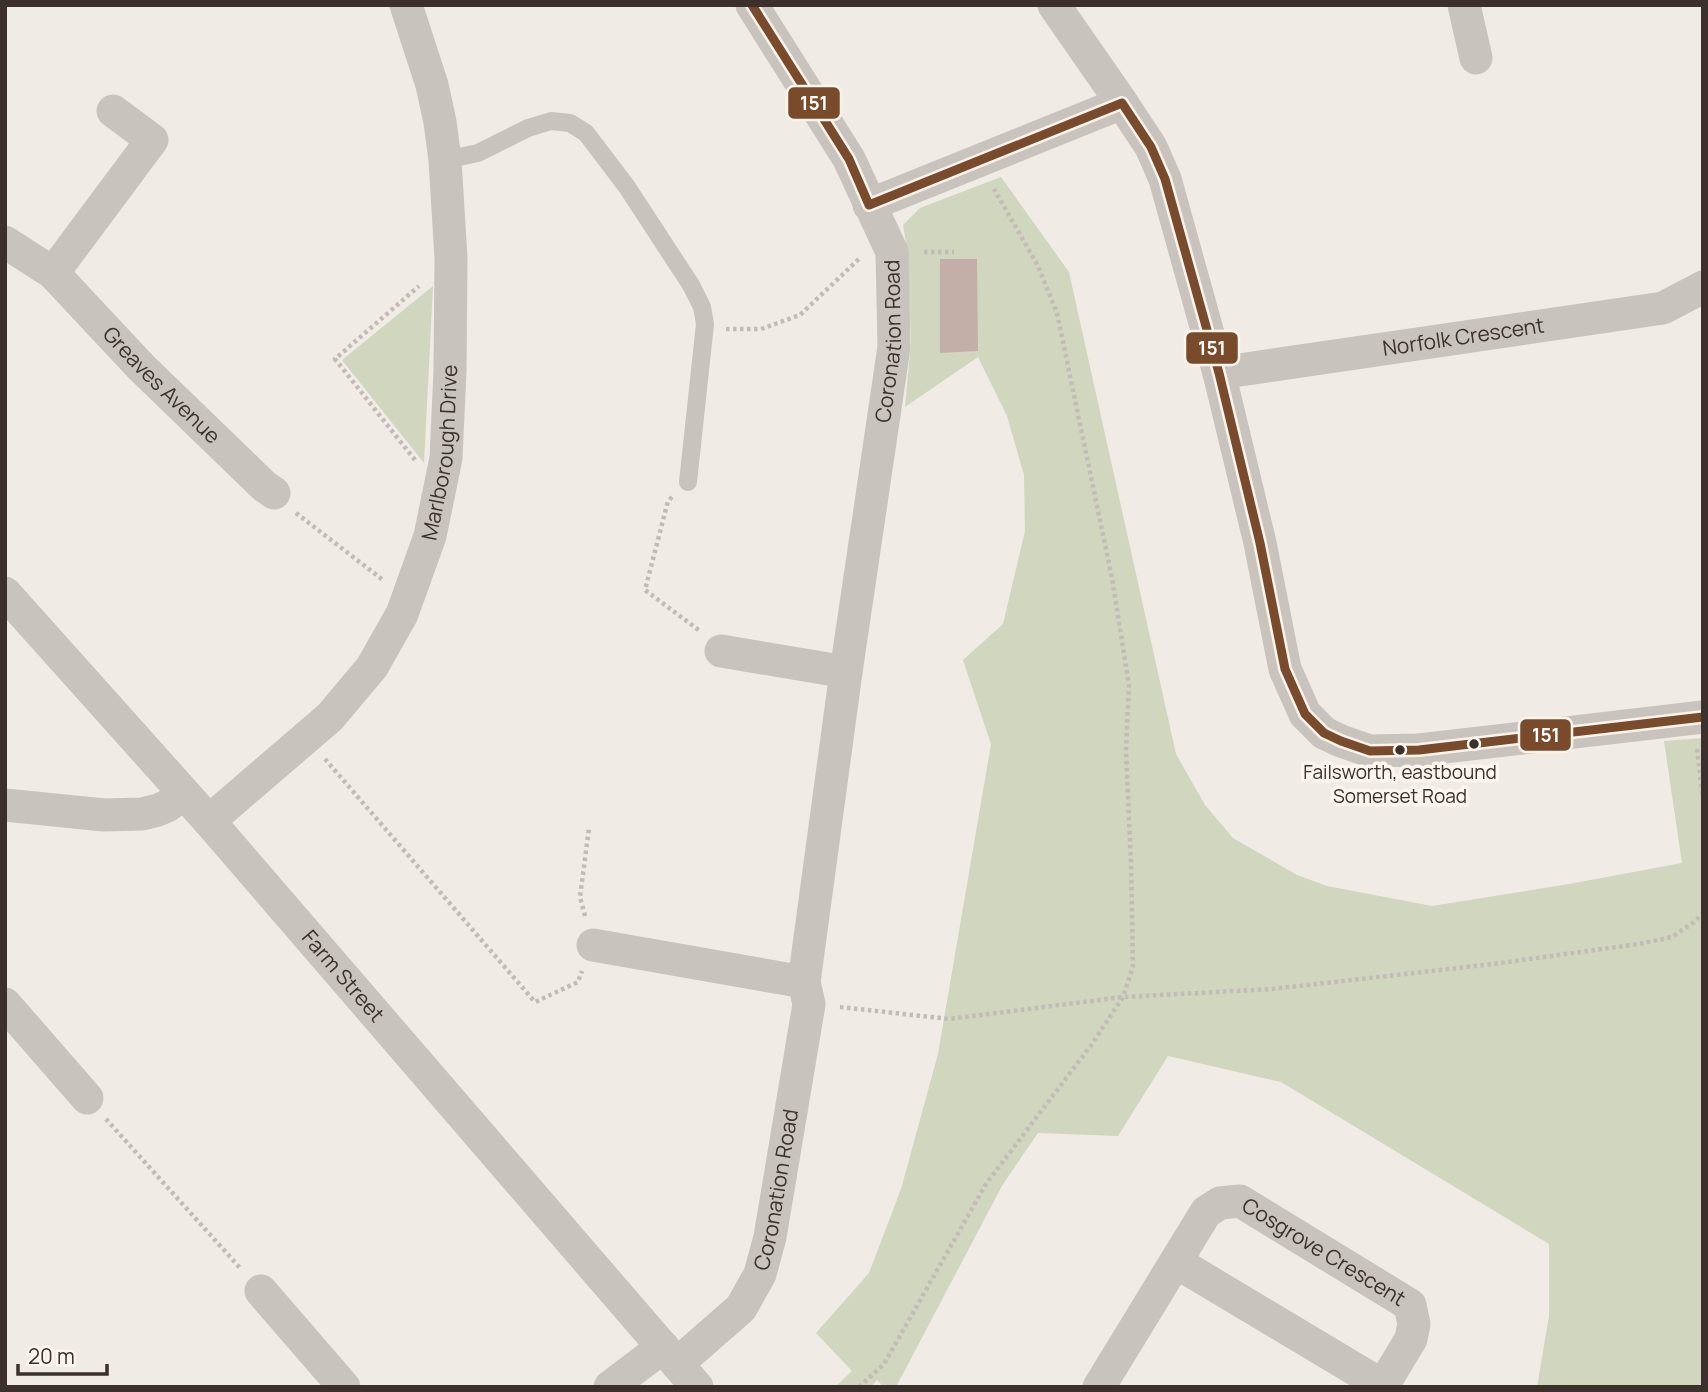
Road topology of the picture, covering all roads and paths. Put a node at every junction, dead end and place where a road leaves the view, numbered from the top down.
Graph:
1 (406, 5) edge
2 (752, 5) edge
3 (1054, 5) edge
4 (1464, 5) edge
5 (1476, 58) dead end
6 (1122, 103) junction
7 (113, 111) dead end
8 (445, 160) junction
9 (979, 162) junction
10 (869, 205) junction
11 (5, 242) edge
12 (892, 252) junction
13 (451, 258) junction
14 (53, 273) junction
15 (1703, 287) edge
16 (704, 329) junction
17 (1219, 373) junction
18 (688, 482) joint
19 (439, 490) junction
20 (274, 493) joint
21 (5, 593) edge
22 (408, 598) junction
23 (721, 651) joint
24 (846, 672) junction
25 (1698, 717) edge
26 (306, 737) junction
27 (184, 794) junction
28 (1703, 799) edge
29 (5, 805) edge
30 (209, 821) junction
31 (589, 828) dead end
32 (1703, 913) edge
33 (593, 945) junction
34 (807, 993) junction
35 (1123, 997) junction
36 (5, 1004) edge
37 (87, 1098) joint
38 (1176, 1262) junction
39 (261, 1291) joint
40 (679, 1366) edge
41 (1382, 1386) edge
42 (344, 1387) edge
43 (610, 1387) edge
44 (859, 1387) edge
45 (1099, 1387) edge

1 - 8 street, Marlborough Drive
2 - 10 street, Coronation Road
3 - 6 street
4 - 5 street
6 - 9 street
6 - 17 street
7 - 14 street
8 - 13 street, Marlborough Drive
8 - 16 lane
9 - 10 street
9 - 35 path
10 - 12 street, Coronation Road
11 - 14 street, Greaves Avenue
12 - 16 path
12 - 24 street, Coronation Road
13 - 19 street, Marlborough Drive
13 - 19 path
14 - 20 street, Greaves Avenue
15 - 17 street, Norfolk Crescent
16 - 18 lane
17 - 25 street
18 - 23 path
19 - 22 street, Marlborough Drive
20 - 22 path
21 - 27 street, Farm Street
22 - 26 street, Marlborough Drive
23 - 24 street
24 - 34 street, Coronation Road
25 - 28 path
26 - 30 street, Marlborough Drive
26 - 33 path
27 - 29 street
27 - 30 street, Farm Street
30 - 40 street, Farm Street
31 - 33 path
32 - 35 path
33 - 34 street
34 - 35 path
34 - 40 street, Coronation Road
35 - 44 path
36 - 37 street
37 - 39 path
38 - 41 street, Cosgrove Crescent
38 - 41 street, Cosgrove Crescent
38 - 45 street, Cosgrove Crescent
39 - 42 street
40 - 43 street, Coronation Road

